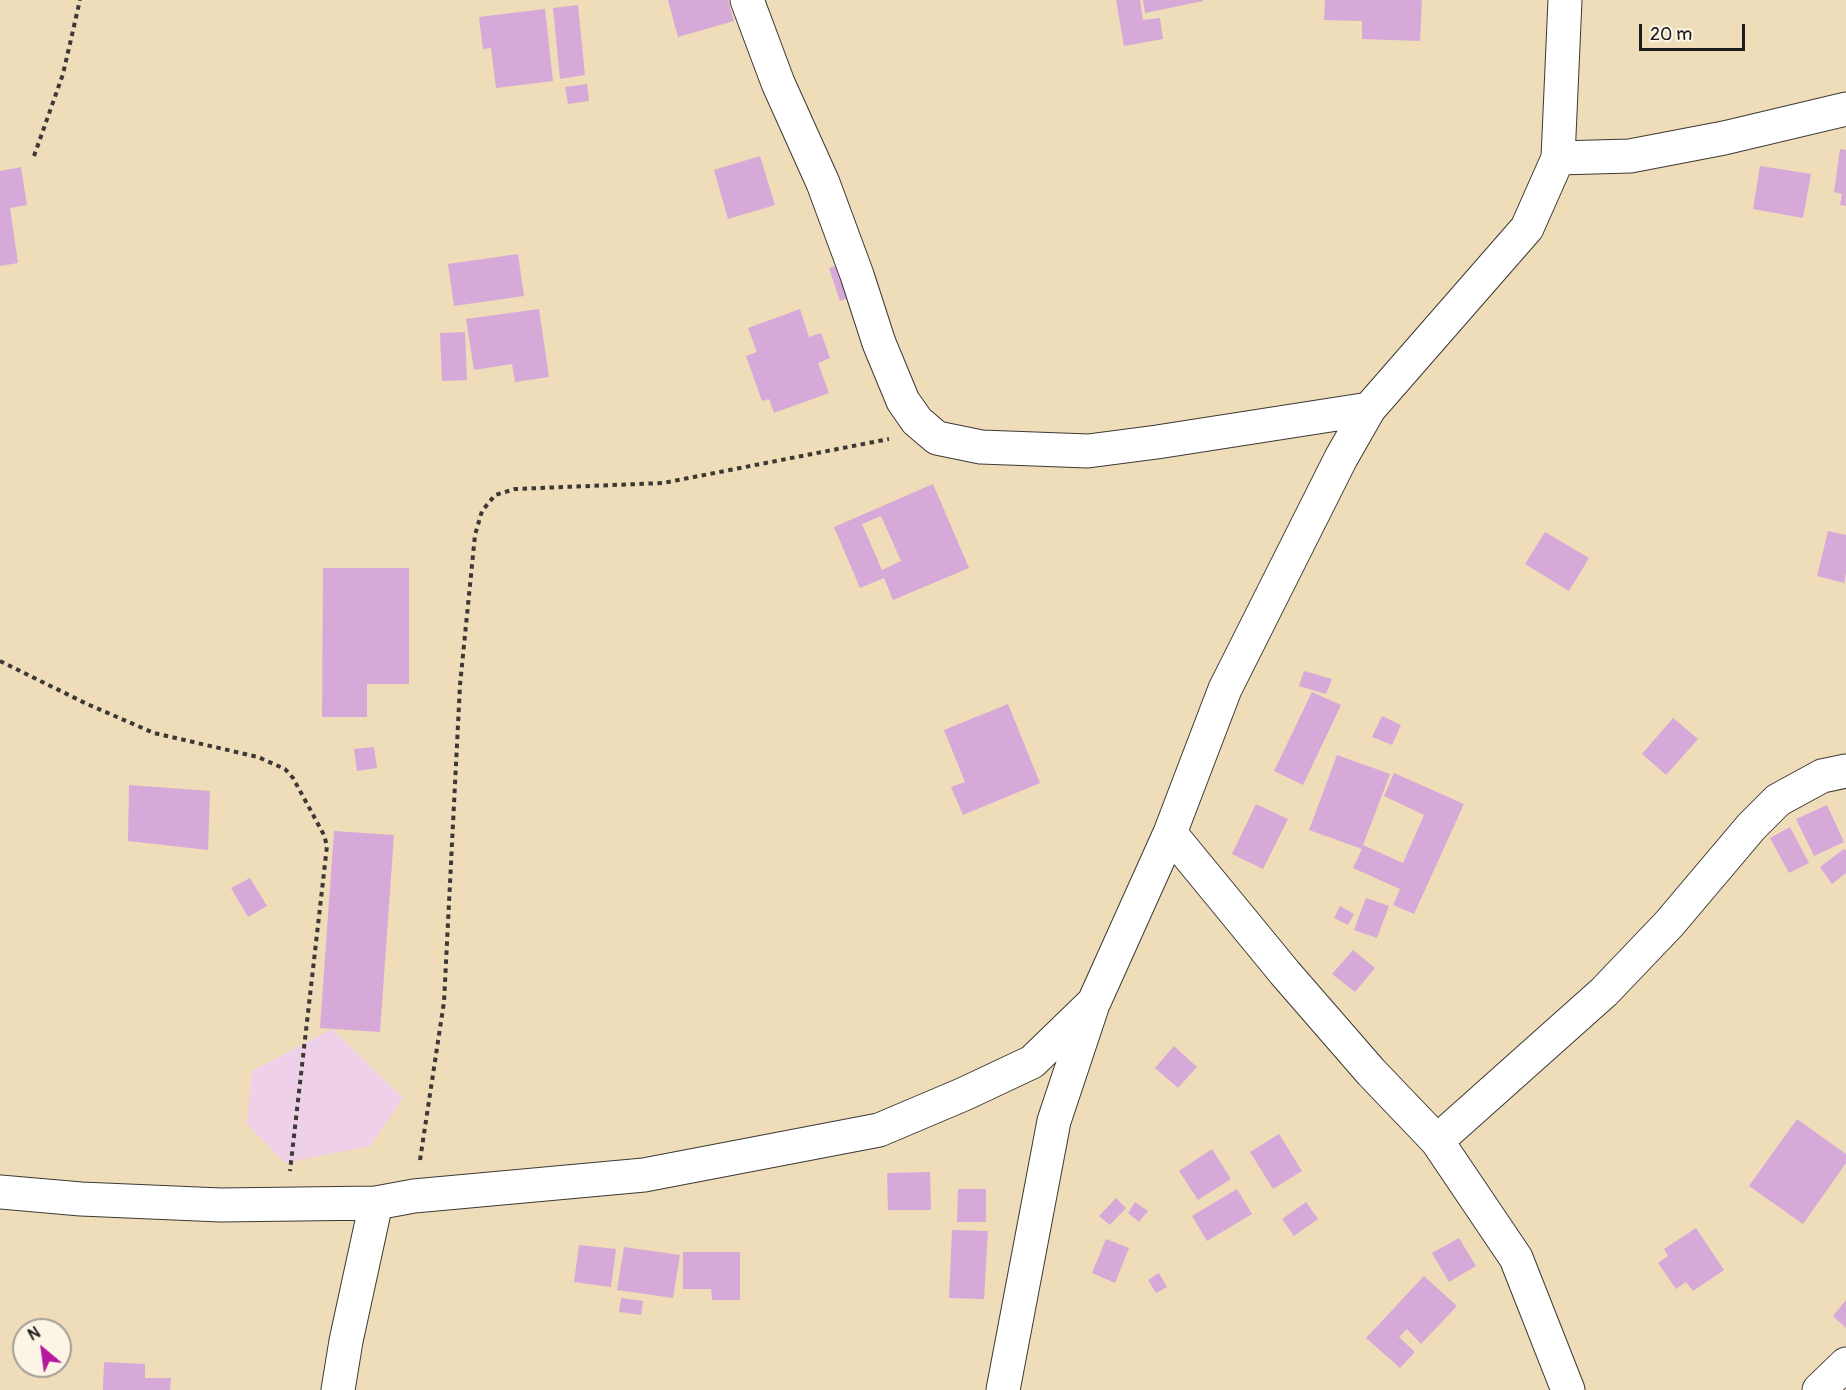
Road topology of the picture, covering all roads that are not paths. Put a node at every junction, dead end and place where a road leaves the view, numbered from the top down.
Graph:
1 (747, 0) edge
2 (1565, 0) edge
3 (1846, 109) edge
4 (1558, 158) junction
5 (1369, 409) junction
6 (1846, 771) edge
7 (1170, 833) junction
8 (1094, 1002) junction
9 (1437, 1141) junction
10 (0, 1192) edge
11 (376, 1203) junction
12 (1846, 1364) edge
13 (338, 1390) edge
14 (1003, 1390) edge
15 (1569, 1390) edge
16 (1819, 1390) edge

1 - 5 street
2 - 4 street
3 - 4 street
4 - 5 street
5 - 7 street
6 - 9 street
7 - 8 street
7 - 9 street
8 - 11 street
8 - 14 street
9 - 15 street
10 - 11 street
11 - 13 street
12 - 16 street

